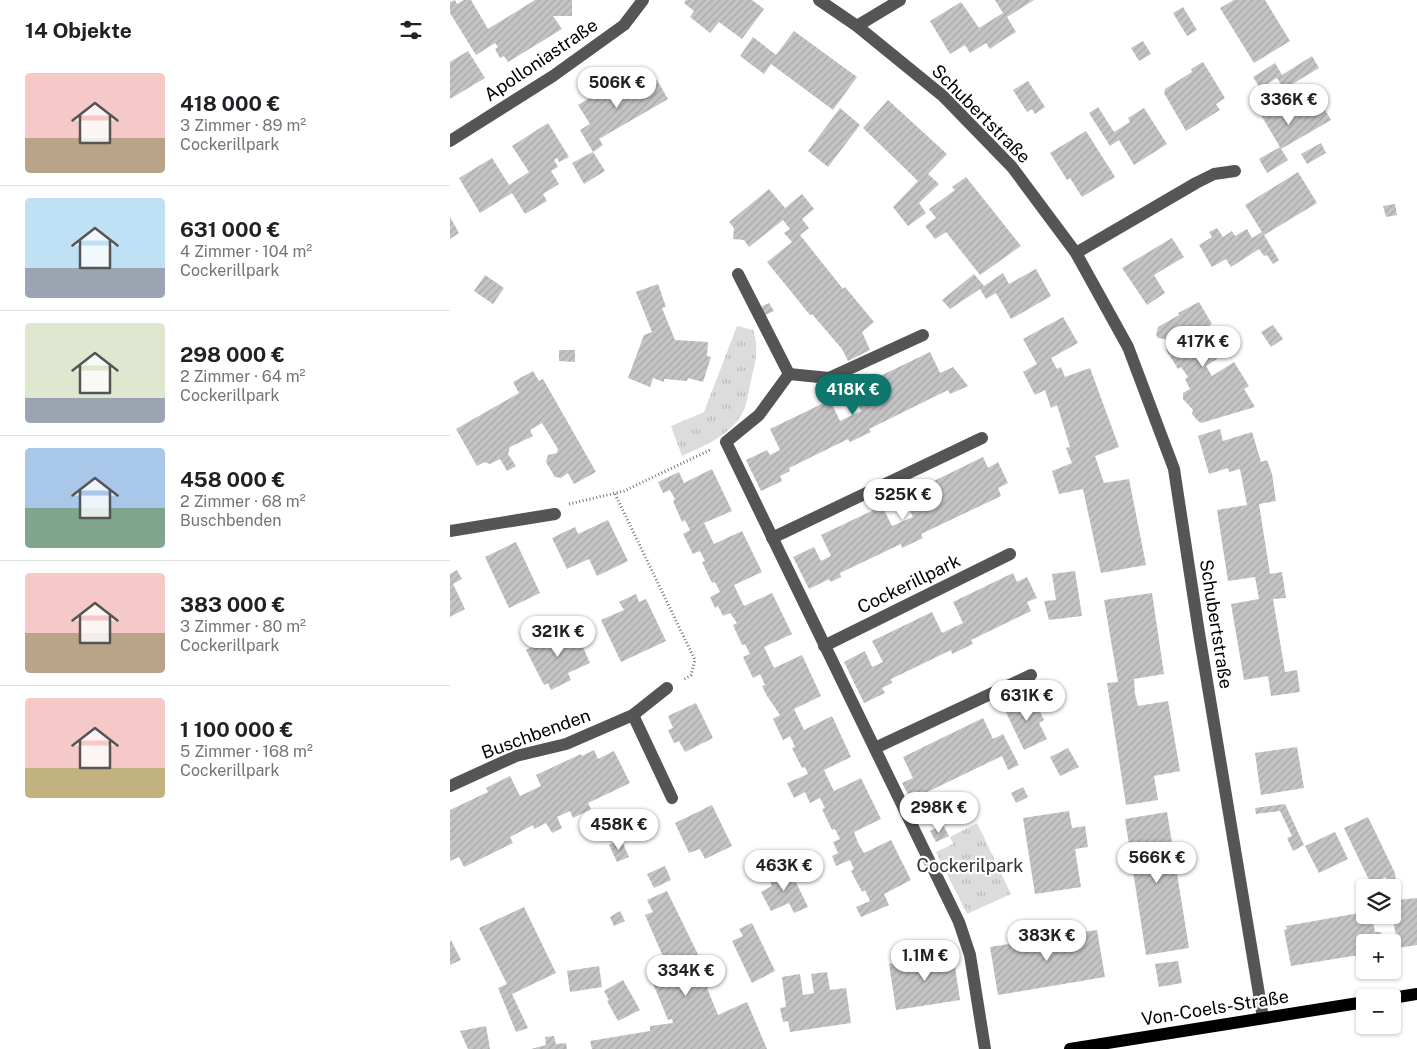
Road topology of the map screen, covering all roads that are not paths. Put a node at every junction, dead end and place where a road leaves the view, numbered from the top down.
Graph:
1 (643, 0) edge
2 (819, 0) edge
3 (900, 0) edge
4 (857, 26) junction
5 (450, 141) edge
6 (1235, 171) dead end
7 (1076, 253) junction
8 (738, 274) dead end
9 (923, 335) dead end
10 (788, 374) junction
11 (982, 438) dead end
12 (555, 514) road end
13 (450, 530) edge
14 (772, 538) junction
15 (1010, 554) dead end
16 (824, 646) junction
17 (1031, 675) dead end
18 (667, 688) road end
19 (634, 715) junction
20 (875, 748) junction
21 (450, 786) edge
22 (672, 798) dead end
23 (1417, 994) edge
24 (1401, 997) edge
25 (1356, 1003) edge
26 (1263, 1018) junction
27 (985, 1049) edge
28 (1070, 1049) edge

1 - 5 street, Apolloniastraße
2 - 4 street, Schubertstraße
3 - 4 street
4 - 7 street, Schubertstraße
6 - 7 street
7 - 26 street, Schubertstraße
8 - 10 street
9 - 10 street
10 - 14 street
11 - 14 street
12 - 13 street
14 - 16 street
15 - 16 street, Cockerillpark
16 - 20 street
17 - 20 street
18 - 19 street, Buschbenden
19 - 21 street, Buschbenden
19 - 22 street
20 - 27 street
23 - 24 main road
25 - 26 main road, Von-Coels-Straße
26 - 28 main road, Von-Coels-Straße

